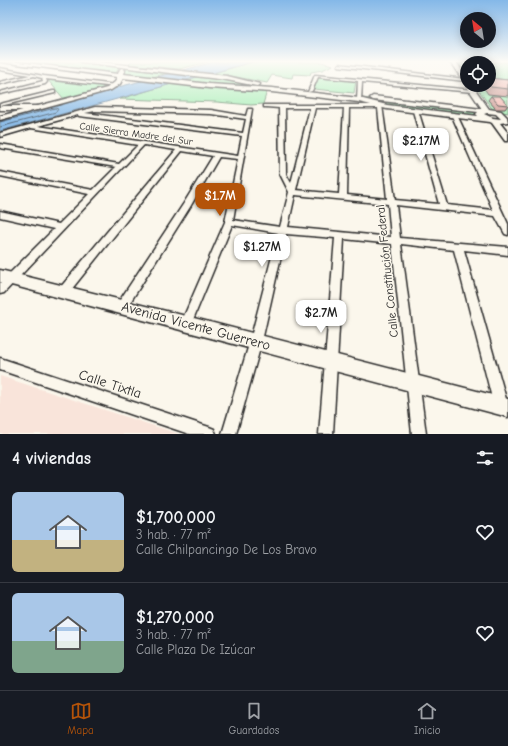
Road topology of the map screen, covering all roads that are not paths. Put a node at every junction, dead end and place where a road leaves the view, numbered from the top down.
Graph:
1 (44, 82) edge
2 (82, 82) edge
3 (117, 82) edge
4 (174, 82) edge
5 (249, 82) edge
6 (314, 82) edge
7 (360, 82) edge
8 (385, 82) edge
9 (116, 86) junction
10 (460, 90) edge
11 (310, 91) junction
12 (53, 92) dead end
13 (474, 92) edge
14 (0, 93) edge
15 (359, 98) junction
16 (0, 105) edge
17 (266, 106) dead end
18 (380, 106) junction
19 (282, 107) junction
20 (313, 107) junction
21 (347, 107) junction
22 (0, 108) edge
23 (38, 108) junction
24 (416, 111) junction
25 (485, 111) junction
26 (76, 114) junction
27 (455, 116) junction
28 (0, 118) edge
29 (499, 118) edge
30 (508, 122) edge
31 (29, 127) junction
32 (0, 135) edge
33 (245, 136) junction
34 (508, 139) edge
35 (143, 143) junction
36 (0, 146) edge
37 (180, 149) junction
38 (217, 154) junction
39 (241, 158) junction
40 (122, 166) junction
41 (0, 174) edge
42 (292, 192) junction
43 (95, 194) junction
44 (343, 197) junction
45 (392, 203) junction
46 (444, 208) junction
47 (498, 213) junction
48 (0, 214) edge
49 (229, 222) junction
50 (61, 228) junction
51 (282, 230) junction
52 (508, 232) edge
53 (340, 235) junction
54 (396, 240) junction
55 (458, 246) junction
56 (508, 251) edge
57 (6, 278) edge
58 (0, 290) edge
59 (63, 292) junction
60 (122, 306) junction
61 (186, 323) junction
62 (256, 341) junction
63 (331, 361) junction
64 (0, 364) edge
65 (412, 383) junction
66 (505, 408) edge
67 (209, 434) edge
68 (229, 434) edge
69 (326, 434) edge
70 (419, 434) edge

1 - 14 street
2 - 9 street
3 - 9 street
4 - 15 street
5 - 11 street
6 - 11 street
7 - 15 street
8 - 10 street
9 - 23 street
11 - 15 street
12 - 16 street
13 - 25 street
15 - 18 street
15 - 25 street
17 - 19 street
18 - 21 street
18 - 24 street
18 - 45 street, Calle Constitución Federal
19 - 20 street
19 - 42 street
20 - 21 street
20 - 42 street
21 - 44 street
22 - 23 street
23 - 28 street
24 - 27 street
24 - 46 street
25 - 29 street
25 - 29 street
26 - 31 street
26 - 33 street
26 - 33 street
27 - 29 street
27 - 47 street
29 - 30 street
29 - 34 street
31 - 32 street
31 - 35 street, Calle Sierra Madre del Sur
33 - 39 street
35 - 37 street, Calle Sierra Madre del Sur
35 - 40 street
36 - 40 street
37 - 38 street, Calle Sierra Madre del Sur
37 - 59 street
38 - 39 street, Calle Sierra Madre del Sur
38 - 60 street
39 - 49 street
40 - 43 street
41 - 43 street
42 - 44 street
42 - 51 street
43 - 50 street
44 - 45 street
45 - 46 street
45 - 54 street, Calle Constitución Federal
46 - 47 street
47 - 52 street
48 - 50 street
49 - 51 street
49 - 61 street
50 - 57 street
51 - 53 street
51 - 62 street
53 - 54 street
53 - 63 street
54 - 55 street
54 - 65 street, Calle Constitución Federal
55 - 56 street
55 - 66 street
57 - 58 street
57 - 59 street, Avenida Vicente Guerrero
59 - 60 street, Avenida Vicente Guerrero
60 - 61 street, Avenida Vicente Guerrero
61 - 62 street, Avenida Vicente Guerrero
62 - 63 street, Avenida Vicente Guerrero
62 - 68 street
63 - 65 street, Avenida Vicente Guerrero
63 - 69 street
64 - 67 street, Calle Tixtla
65 - 66 street, Avenida Vicente Guerrero
65 - 70 street, Calle Constitución Federal

